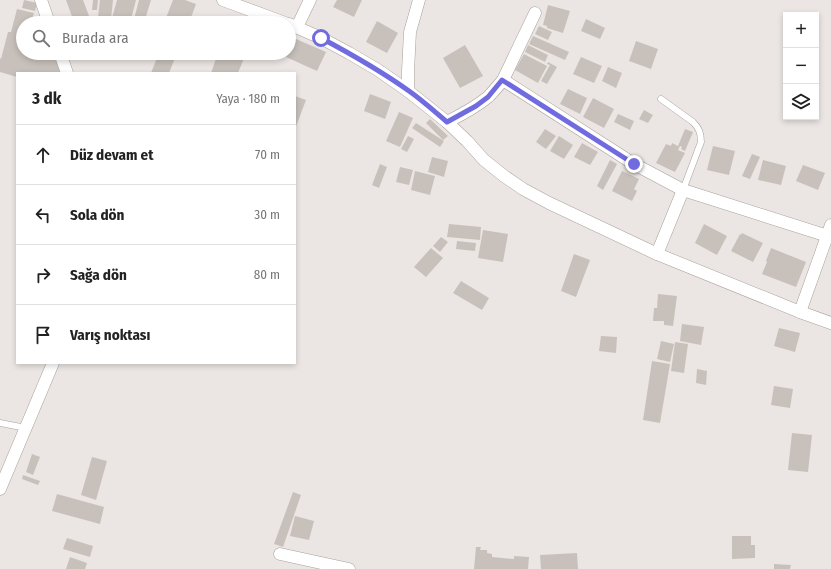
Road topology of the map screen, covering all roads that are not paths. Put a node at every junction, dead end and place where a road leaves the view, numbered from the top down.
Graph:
1 (41, 0) edge
2 (223, 0) edge
3 (310, 0) edge
4 (419, 0) edge
5 (535, 13) dead end
6 (47, 16) edge
7 (266, 16) edge
8 (296, 18) edge
9 (296, 28) edge
10 (62, 60) edge
11 (67, 72) edge
12 (502, 80) junction
13 (408, 91) junction
14 (661, 99) dead end
15 (447, 122) junction
16 (683, 190) junction
17 (830, 233) edge
18 (657, 254) junction
19 (800, 312) junction
20 (831, 323) edge
21 (53, 364) edge
22 (0, 423) edge
23 (26, 428) junction
24 (0, 489) edge
25 (280, 554) dead end
26 (349, 569) edge

1 - 6 street
2 - 7 street
3 - 8 street
4 - 13 street
5 - 12 street
9 - 13 street
10 - 11 street
12 - 15 street
12 - 16 street
13 - 15 street
14 - 16 lane
15 - 18 street
16 - 17 street
16 - 18 street
17 - 19 street
18 - 19 street
19 - 20 street
21 - 23 street
22 - 23 lane
23 - 24 street
25 - 26 street

